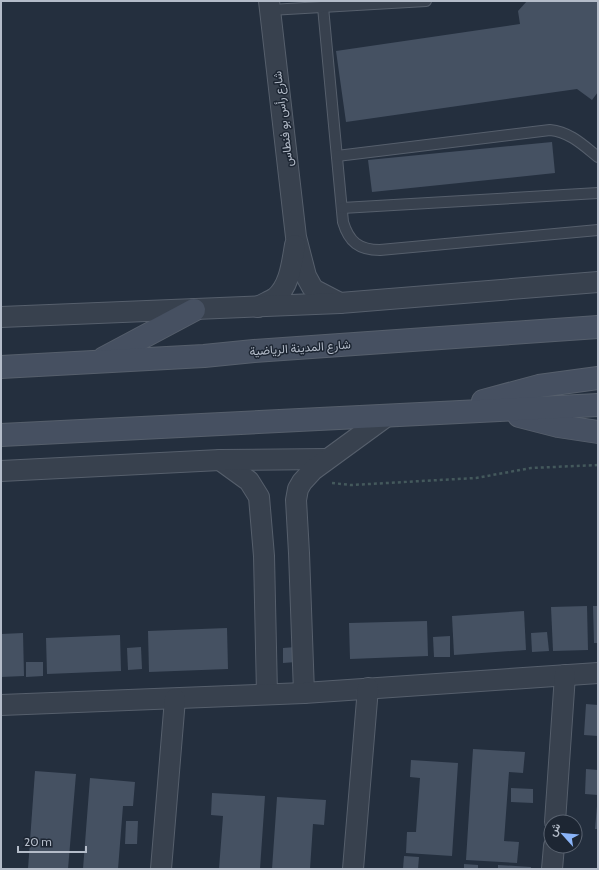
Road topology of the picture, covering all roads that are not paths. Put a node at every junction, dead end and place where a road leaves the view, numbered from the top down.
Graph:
1 (426, 1) edge
2 (269, 5) edge
3 (323, 7) junction
4 (337, 156) junction
5 (598, 156) edge
6 (598, 193) edge
7 (342, 208) junction
8 (598, 230) edge
9 (296, 237) junction
10 (598, 282) edge
11 (340, 303) junction
12 (258, 307) junction
13 (194, 310) junction
14 (1, 317) edge
15 (598, 327) edge
16 (98, 362) junction
17 (1, 367) edge
18 (598, 378) edge
19 (598, 405) edge
20 (494, 410) junction
21 (440, 414) junction
22 (387, 416) junction
23 (598, 432) edge
24 (1, 435) edge
25 (327, 459) junction
26 (220, 460) junction
27 (1, 471) edge
28 (598, 673) edge
29 (565, 675) junction
30 (368, 688) junction
31 (304, 693) junction
32 (267, 694) junction
33 (175, 699) junction
34 (1, 705) edge
35 (556, 814) edge
36 (553, 854) edge
37 (161, 869) edge
38 (353, 869) edge
39 (552, 869) edge

1 - 3 lane
2 - 3 lane
2 - 9 street, شارع رأس بو فنطاس
3 - 4 lane
4 - 5 lane
4 - 7 lane
6 - 7 lane
7 - 8 lane
9 - 11 street, شارع رأس بو فنطاس
9 - 12 street, شارع رأس بو فنطاس
10 - 11 street
11 - 12 street
12 - 13 street
13 - 14 street
13 - 16 main road
15 - 16 main road, شارع المدينة الرياضية
16 - 17 main road, شارع المدينة الرياضية
18 - 21 main road
19 - 20 main road
20 - 21 main road
20 - 23 main road
21 - 22 main road
22 - 24 main road
22 - 25 street
25 - 26 street
25 - 31 street
26 - 27 street
26 - 32 street
28 - 29 street
29 - 30 street
29 - 35 street
30 - 31 street
30 - 38 street
31 - 32 street
32 - 33 street
33 - 34 street
33 - 37 street
36 - 39 street

